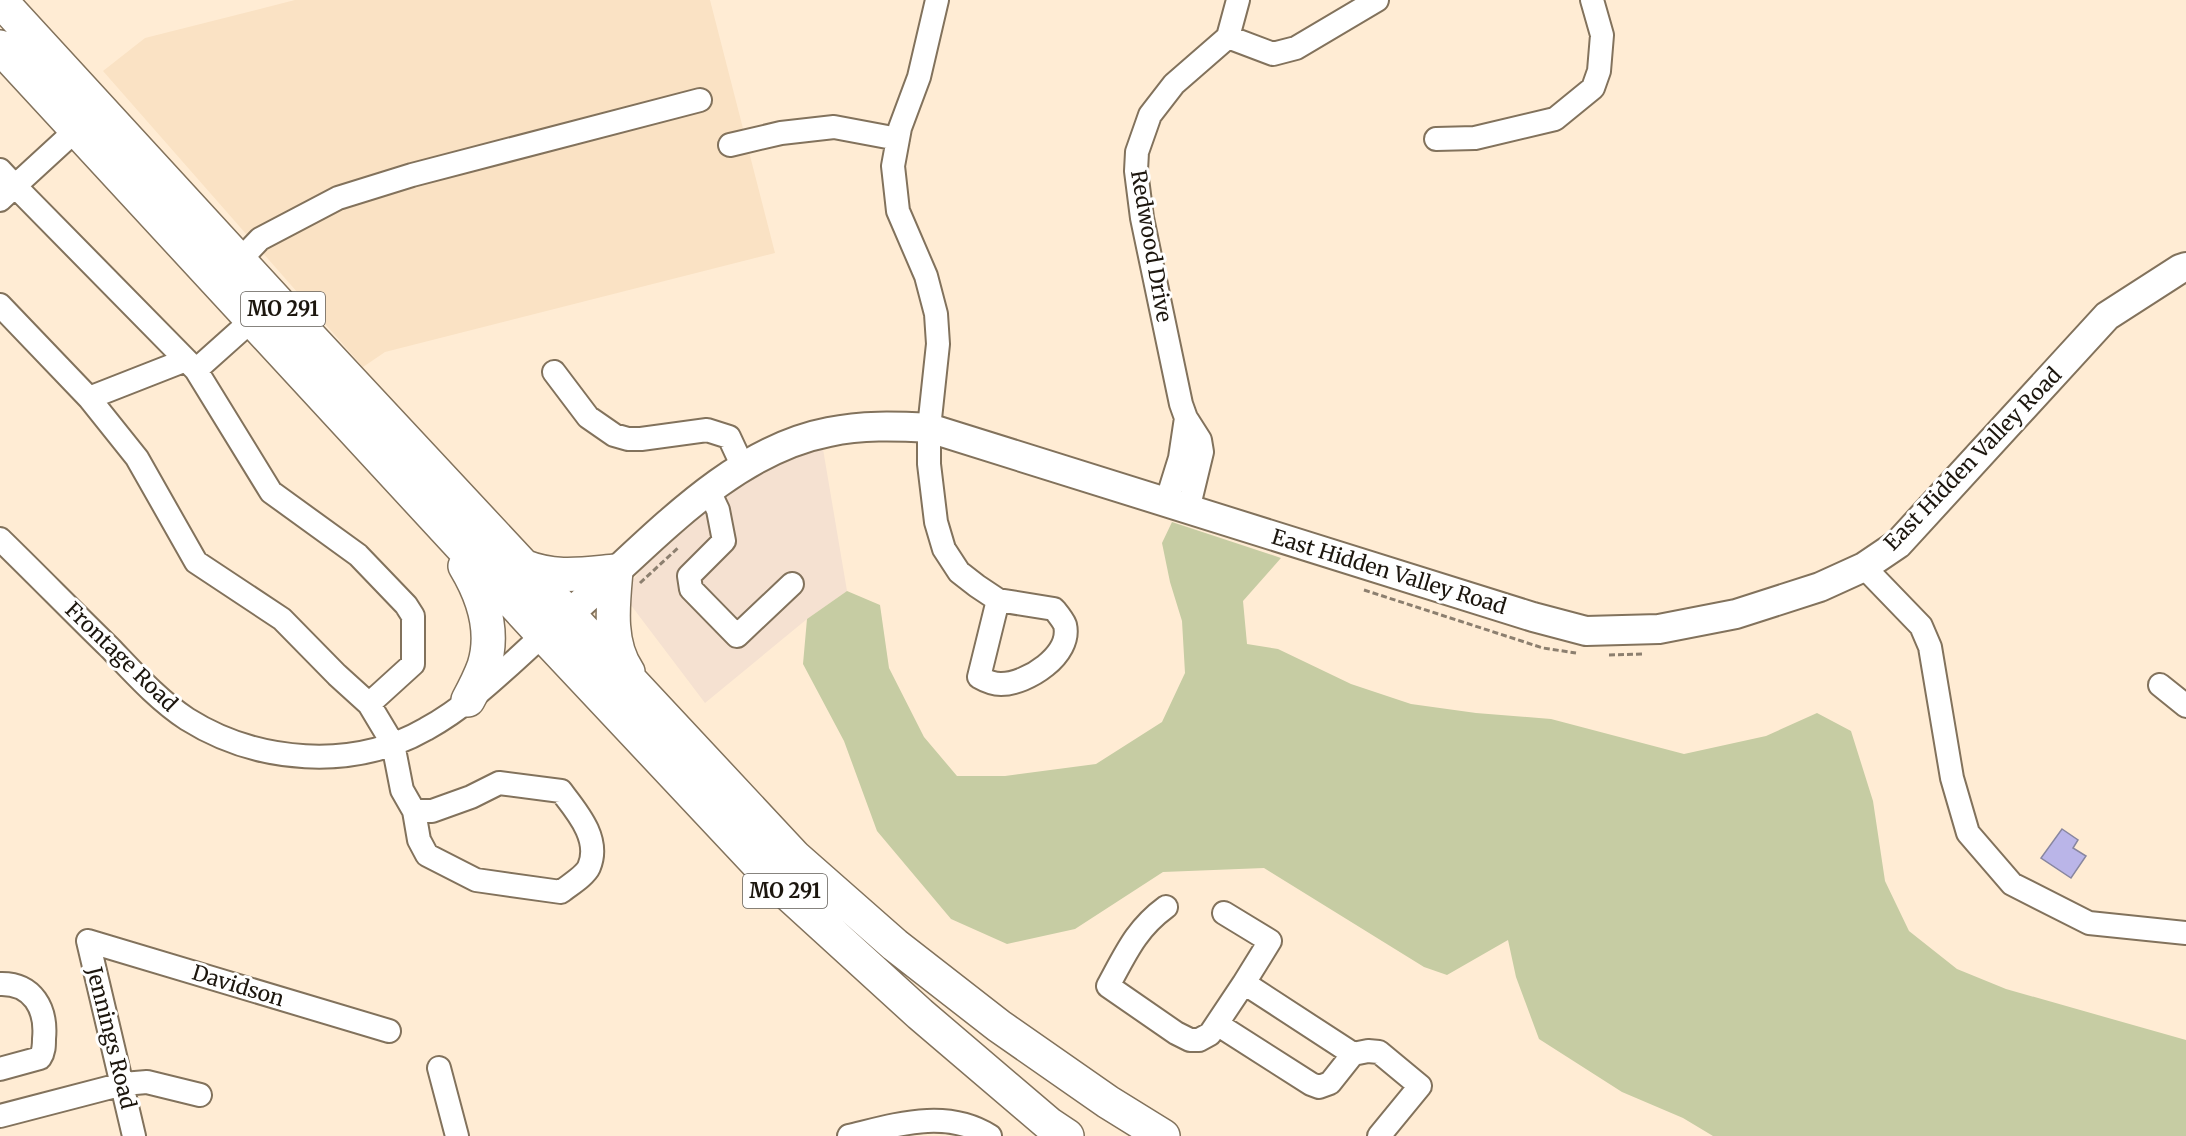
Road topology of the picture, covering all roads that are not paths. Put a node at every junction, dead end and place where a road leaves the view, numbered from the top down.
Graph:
1 (0, 0) edge
2 (937, 0) edge
3 (1238, 0) edge
4 (1377, 0) edge
5 (1592, 0) edge
6 (1228, 37) junction
7 (0, 47) edge
8 (700, 100) dead end
9 (76, 130) junction
10 (898, 139) junction
11 (1436, 139) dead end
12 (730, 146) dead end
13 (5, 185) edge
14 (239, 261) junction
15 (2186, 267) edge
16 (0, 305) edge
17 (252, 320) junction
18 (191, 365) junction
19 (554, 372) dead end
20 (89, 398) junction
21 (929, 428) junction
22 (743, 467) junction
23 (709, 491) junction
24 (1177, 507) junction
25 (434, 516) junction
26 (0, 539) edge
27 (523, 566) junction
28 (620, 566) junction
29 (1864, 567) junction
30 (792, 584) dead end
31 (998, 600) dead end
32 (569, 615) junction
33 (543, 635) junction
34 (2160, 686) dead end
35 (643, 694) junction
36 (468, 700) junction
37 (369, 704) junction
38 (2186, 706) edge
39 (393, 744) junction
40 (414, 811) junction
41 (1166, 906) dead end
42 (1224, 913) dead end
43 (2186, 933) edge
44 (88, 941) joint
45 (1244, 983) junction
46 (0, 984) edge
47 (1217, 1024) junction
48 (389, 1031) dead end
49 (1353, 1054) junction
50 (439, 1068) dead end
51 (0, 1069) edge
52 (123, 1084) junction
53 (200, 1095) dead end
54 (0, 1116) edge
55 (134, 1136) edge
56 (457, 1136) edge
57 (849, 1136) edge
58 (990, 1136) edge
59 (1067, 1136) edge
60 (1163, 1136) edge
61 (1379, 1136) edge

1 - 14 highway, MO 291
2 - 10 street
3 - 6 street
4 - 6 street
5 - 11 street
6 - 24 street, Redwood Drive
7 - 9 highway, MO 291
8 - 14 street
9 - 13 street
9 - 17 highway, MO 291
10 - 12 street
10 - 21 street
13 - 18 street
14 - 27 highway, MO 291
15 - 29 main road, East Hidden Valley Road
16 - 20 street
17 - 18 street
17 - 25 highway, MO 291
18 - 20 street
18 - 37 street
19 - 22 street
20 - 37 street
21 - 22 main road, East Hidden Valley Road
21 - 24 main road, East Hidden Valley Road
21 - 31 street
22 - 23 main road, East Hidden Valley Road
23 - 28 main road, East Hidden Valley Road
23 - 30 street
24 - 29 main road, East Hidden Valley Road
25 - 33 highway, MO 291
25 - 36 highway
26 - 39 street, Frontage Road
27 - 28 highway
27 - 32 highway, MO 291
28 - 32 main road, East Hidden Valley Road
28 - 35 highway
29 - 43 street
32 - 33 main road, East Hidden Valley Road
32 - 35 highway, MO 291
33 - 36 street, Frontage Road
33 - 59 highway, MO 291
34 - 38 street
35 - 60 highway, MO 291
36 - 39 street, Frontage Road
37 - 39 street
39 - 40 street
40 - 40 street
41 - 47 street
42 - 45 street
44 - 48 street, Davidson
44 - 52 street, Jennings Road
45 - 47 street
45 - 49 street
46 - 51 street
47 - 49 street
49 - 61 street
50 - 56 street
52 - 53 street
52 - 54 street
52 - 55 street, Jennings Road
57 - 58 street

